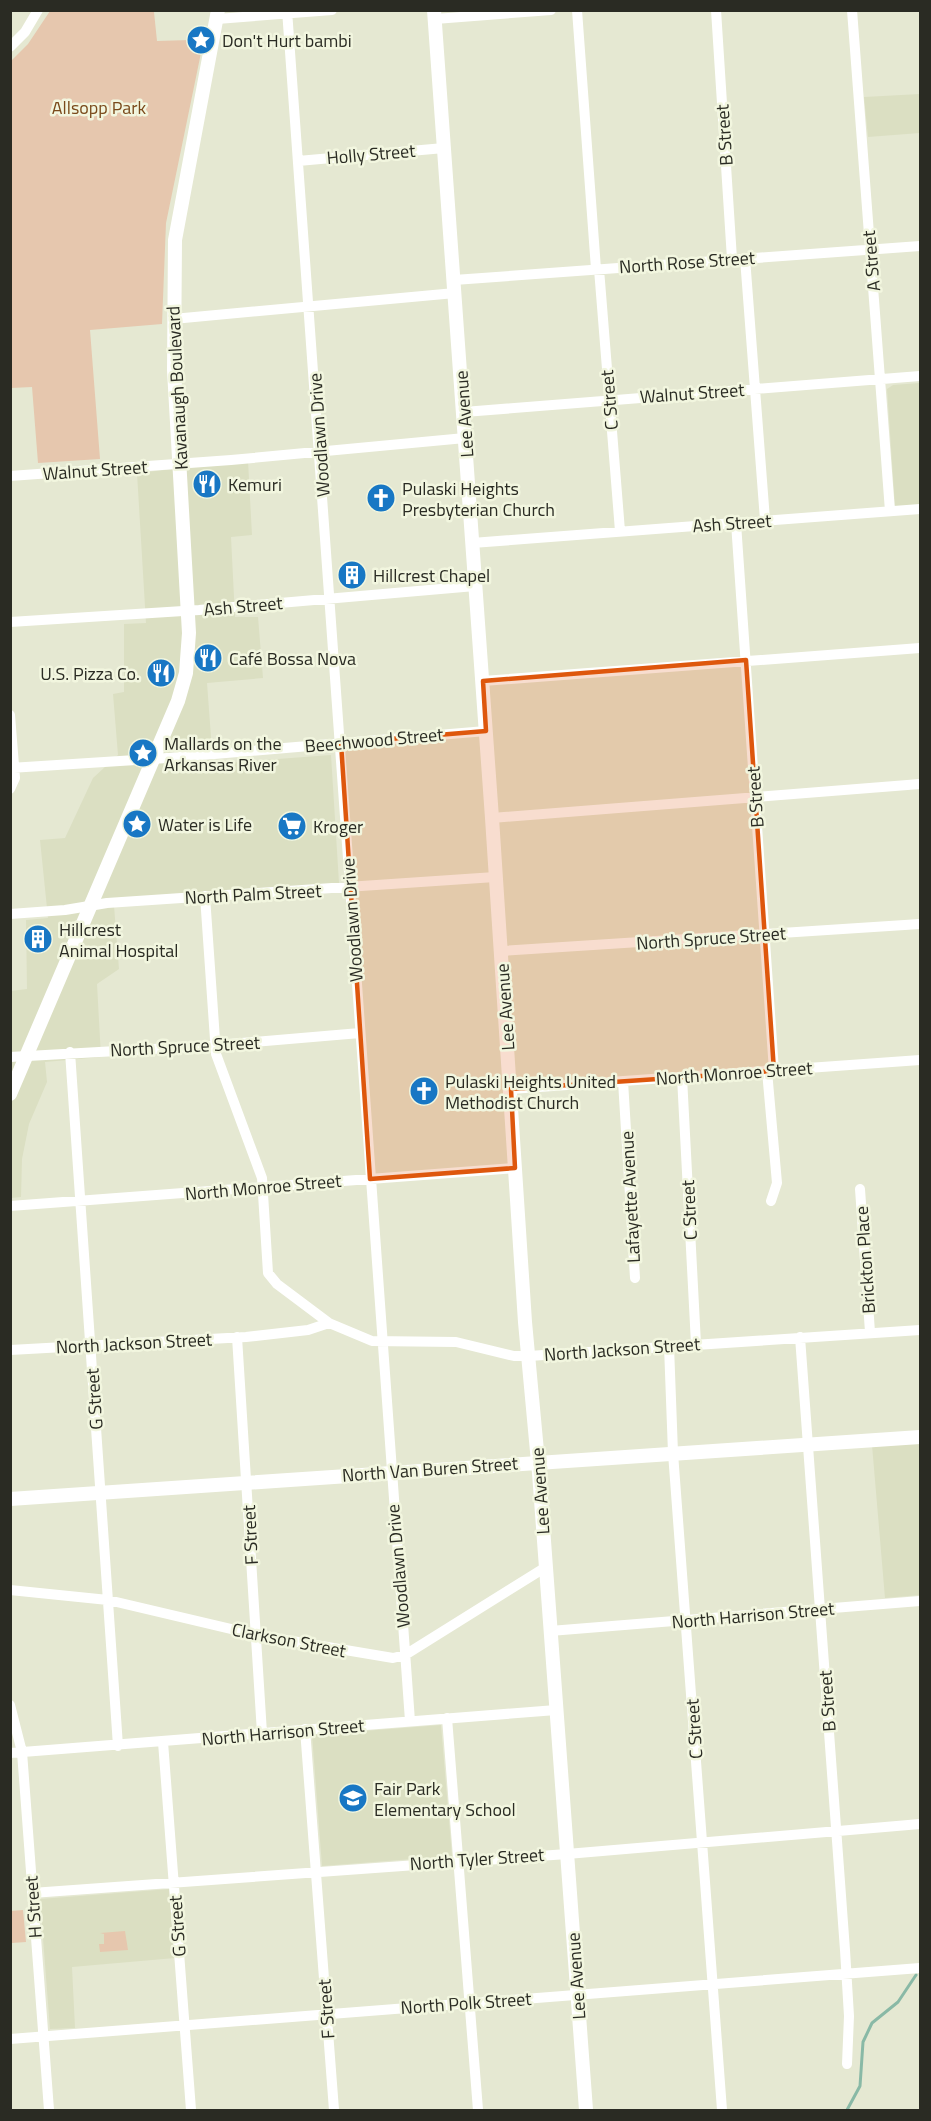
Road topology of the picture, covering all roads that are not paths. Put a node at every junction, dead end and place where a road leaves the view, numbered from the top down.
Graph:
1 (38, 10) edge
2 (332, 10) edge
3 (551, 10) edge
4 (577, 10) edge
5 (716, 10) edge
6 (852, 10) edge
7 (287, 13) edge
8 (218, 15) edge
9 (435, 15) edge
10 (10, 47) edge
11 (444, 148) junction
12 (298, 161) junction
13 (921, 246) edge
14 (869, 250) junction
15 (745, 258) junction
16 (732, 259) junction
17 (597, 269) junction
18 (455, 287) junction
19 (309, 308) junction
20 (173, 319) junction
21 (921, 376) edge
22 (880, 379) junction
23 (755, 389) junction
24 (609, 399) junction
25 (464, 412) junction
26 (465, 438) junction
27 (320, 451) junction
28 (180, 464) junction
29 (10, 476) edge
30 (921, 509) edge
31 (890, 511) junction
32 (765, 520) junction
33 (736, 522) junction
34 (620, 531) junction
35 (472, 543) junction
36 (475, 586) junction
37 (331, 598) junction
38 (188, 611) junction
39 (10, 622) edge
40 (921, 648) edge
41 (746, 660) junction
42 (483, 681) junction
43 (10, 716) edge
44 (486, 731) junction
45 (341, 743) junction
46 (154, 759) junction
47 (13, 768) edge
48 (921, 784) edge
49 (10, 789) edge
50 (755, 798) junction
51 (492, 818) junction
52 (495, 877) junction
53 (350, 888) junction
54 (205, 896) junction
55 (91, 907) junction
56 (10, 914) edge
57 (921, 924) edge
58 (765, 935) junction
59 (501, 951) junction
60 (360, 1033) junction
61 (215, 1045) junction
62 (70, 1052) junction
63 (27, 1056) junction
64 (10, 1057) edge
65 (921, 1060) edge
66 (771, 1071) junction
67 (682, 1077) junction
68 (623, 1081) junction
69 (511, 1089) junction
70 (10, 1094) edge
71 (515, 1168) junction
72 (370, 1179) junction
73 (261, 1188) junction
74 (860, 1189) dead end
75 (771, 1201) dead end
76 (80, 1202) junction
77 (10, 1206) edge
78 (635, 1278) dead end
79 (329, 1323) junction
80 (921, 1330) edge
81 (870, 1332) junction
82 (237, 1337) junction
83 (800, 1337) junction
84 (383, 1342) junction
85 (696, 1344) junction
86 (90, 1346) junction
87 (669, 1346) junction
88 (10, 1350) edge
89 (529, 1356) junction
90 (921, 1437) edge
91 (807, 1445) junction
92 (673, 1453) junction
93 (538, 1462) junction
94 (390, 1471) junction
95 (247, 1482) junction
96 (101, 1492) junction
97 (10, 1499) edge
98 (546, 1567) junction
99 (10, 1590) edge
100 (108, 1600) junction
101 (921, 1601) edge
102 (820, 1609) junction
103 (687, 1621) junction
104 (550, 1631) junction
105 (256, 1635) junction
106 (405, 1655) junction
107 (10, 1705) edge
108 (556, 1710) junction
109 (447, 1718) junction
110 (410, 1721) junction
111 (305, 1729) junction
112 (262, 1732) junction
113 (163, 1742) junction
114 (118, 1746) junction
115 (16, 1753) edge
116 (921, 1824) edge
117 (836, 1830) junction
118 (702, 1843) junction
119 (567, 1854) junction
120 (458, 1862) junction
121 (316, 1871) junction
122 (174, 1883) junction
123 (32, 1893) junction
124 (921, 1968) edge
125 (846, 1974) junction
126 (713, 1984) junction
127 (577, 1995) junction
128 (469, 2003) junction
129 (327, 2014) junction
130 (185, 2025) junction
131 (43, 2036) junction
132 (10, 2039) edge
133 (847, 2064) dead end
134 (49, 2110) edge
135 (191, 2110) edge
136 (334, 2110) edge
137 (478, 2110) edge
138 (586, 2110) edge
139 (722, 2110) edge

1 - 10 street
2 - 7 street
3 - 9 street
4 - 17 street, C Street
5 - 16 street, B Street
6 - 14 street, A Street
7 - 8 street
7 - 12 street, Woodlawn Drive
8 - 20 street, Kavanaugh Boulevard
9 - 11 street, Lee Avenue
11 - 12 street, Holly Street
11 - 18 street, Lee Avenue
12 - 19 street, Woodlawn Drive
13 - 14 street, North Rose Street
14 - 15 street, North Rose Street
14 - 22 street, A Street
15 - 16 street, North Rose Street
15 - 23 street
16 - 17 street, North Rose Street
17 - 18 street, North Rose Street
17 - 24 street, C Street
18 - 19 street, North Rose Street
18 - 25 street, Lee Avenue
19 - 20 street, North Rose Street
19 - 27 street, Woodlawn Drive
20 - 28 street, Kavanaugh Boulevard
21 - 22 street, Walnut Street
22 - 23 street, Walnut Street
22 - 31 street, A Street
23 - 24 street, Walnut Street
23 - 32 street
24 - 25 street, Walnut Street
24 - 34 street, C Street
25 - 26 street, Lee Avenue
26 - 27 street, Walnut Street
26 - 35 street, Lee Avenue
27 - 28 street, Walnut Street
27 - 37 street, Woodlawn Drive
28 - 29 street, Walnut Street
28 - 38 street, Kavanaugh Boulevard
30 - 31 street, Ash Street
31 - 32 street, Ash Street
32 - 33 street, Ash Street
33 - 34 street, Ash Street
33 - 41 street, B Street
34 - 35 street, Ash Street
35 - 36 street, Lee Avenue
36 - 37 street, Ash Street
36 - 42 street, Lee Avenue
37 - 38 street, Ash Street
37 - 45 street, Woodlawn Drive
38 - 39 street, Ash Street
38 - 46 street, Kavanaugh Boulevard
40 - 41 street
41 - 42 street
41 - 50 street, B Street
42 - 44 street, Lee Avenue
43 - 47 street
44 - 45 street, Beechwood Street
44 - 51 street, Lee Avenue
45 - 46 street, Beechwood Street
45 - 53 street, Woodlawn Drive
46 - 47 street, Beechwood Street
46 - 55 street, Kavanaugh Boulevard
47 - 49 street
48 - 50 street
50 - 51 street
50 - 58 street, B Street
51 - 52 street, Lee Avenue
52 - 53 street, North Palm Street
52 - 59 street, Lee Avenue
53 - 54 street, North Palm Street
53 - 60 street, Woodlawn Drive
54 - 55 street, North Palm Street
54 - 61 street, North Jackson Street
55 - 56 street, North Palm Street
55 - 63 street, Kavanaugh Boulevard
57 - 58 street, North Spruce Street
58 - 59 street, North Spruce Street
58 - 66 street, B Street
59 - 69 street, Lee Avenue
60 - 61 street, North Spruce Street
60 - 72 street, Woodlawn Drive
61 - 62 street, North Spruce Street
61 - 73 street, North Jackson Street
62 - 63 street, North Spruce Street
62 - 76 street, G Street
63 - 64 street, North Spruce Street
63 - 70 street, Kavanaugh Boulevard
65 - 66 street, North Monroe Street
66 - 67 street, North Monroe Street
66 - 75 street, B Street
67 - 68 street, North Monroe Street
67 - 85 street, C Street
68 - 69 street, North Monroe Street
68 - 78 street, Lafayette Avenue
69 - 71 street, Lee Avenue
71 - 72 street, North Monroe Street
71 - 89 street, Lee Avenue
72 - 73 street, North Monroe Street
72 - 84 street, Woodlawn Drive
73 - 76 street, North Monroe Street
73 - 79 street, North Jackson Street
74 - 81 street, Brickton Place
76 - 77 street, North Monroe Street
76 - 86 street, G Street
79 - 82 street, North Jackson Street
79 - 84 street, North Jackson Street
80 - 81 street, North Jackson Street
81 - 83 street, North Jackson Street
82 - 86 street, North Jackson Street
82 - 95 street, F Street
83 - 85 street, North Jackson Street
83 - 91 street, B Street
84 - 89 street, North Jackson Street
84 - 94 street, Woodlawn Drive
85 - 87 street, North Jackson Street
86 - 88 street, North Jackson Street
86 - 96 street, G Street
87 - 89 street, North Jackson Street
87 - 92 street, C Street
89 - 93 street, Lee Avenue
90 - 91 street, North Van Buren Street
91 - 92 street, North Van Buren Street
91 - 102 street, B Street
92 - 93 street, North Van Buren Street
92 - 103 street, C Street
93 - 94 street, North Van Buren Street
93 - 98 street, Lee Avenue
94 - 95 street, North Van Buren Street
94 - 106 street, Woodlawn Drive
95 - 96 street, North Van Buren Street
95 - 105 street, F Street
96 - 97 street, North Van Buren Street
96 - 100 street, G Street
98 - 104 street, Lee Avenue
98 - 106 street, Clarkson Street
99 - 100 street, Clarkson Street
100 - 105 street, Clarkson Street
100 - 114 street, G Street
101 - 102 street, North Harrison Street
102 - 103 street, North Harrison Street
102 - 117 street, B Street
103 - 104 street, North Harrison Street
103 - 118 street, C Street
104 - 108 street, Lee Avenue
105 - 106 street, Clarkson Street
105 - 112 street, F Street
106 - 110 street, Woodlawn Drive
107 - 115 street, H Street
108 - 109 street, North Harrison Street
108 - 119 street, Lee Avenue
109 - 110 street, North Harrison Street
109 - 120 street
110 - 111 street, North Harrison Street
111 - 112 street, North Harrison Street
111 - 121 street, F Street
112 - 113 street, North Harrison Street
113 - 114 street, North Harrison Street
113 - 122 street, G Street
114 - 115 street, North Harrison Street
115 - 123 street, H Street
116 - 117 street, North Tyler Street
117 - 118 street, North Tyler Street
117 - 125 street, B Street
118 - 119 street, North Tyler Street
118 - 126 street, C Street
119 - 120 street, North Tyler Street
119 - 127 street, Lee Avenue
120 - 121 street, North Tyler Street
120 - 128 street
121 - 122 street, North Tyler Street
121 - 129 street, F Street
122 - 123 street, North Tyler Street
122 - 130 street, G Street
123 - 131 street, H Street
124 - 125 street, North Polk Street
125 - 126 street, North Polk Street
125 - 133 street, B Street
126 - 127 street, North Polk Street
126 - 139 street, C Street
127 - 128 street, North Polk Street
127 - 138 street, Lee Avenue
128 - 129 street, North Polk Street
128 - 137 street
129 - 130 street, North Polk Street
129 - 136 street, F Street
130 - 131 street, North Polk Street
130 - 135 street, G Street
131 - 132 street, North Polk Street
131 - 134 street, H Street

